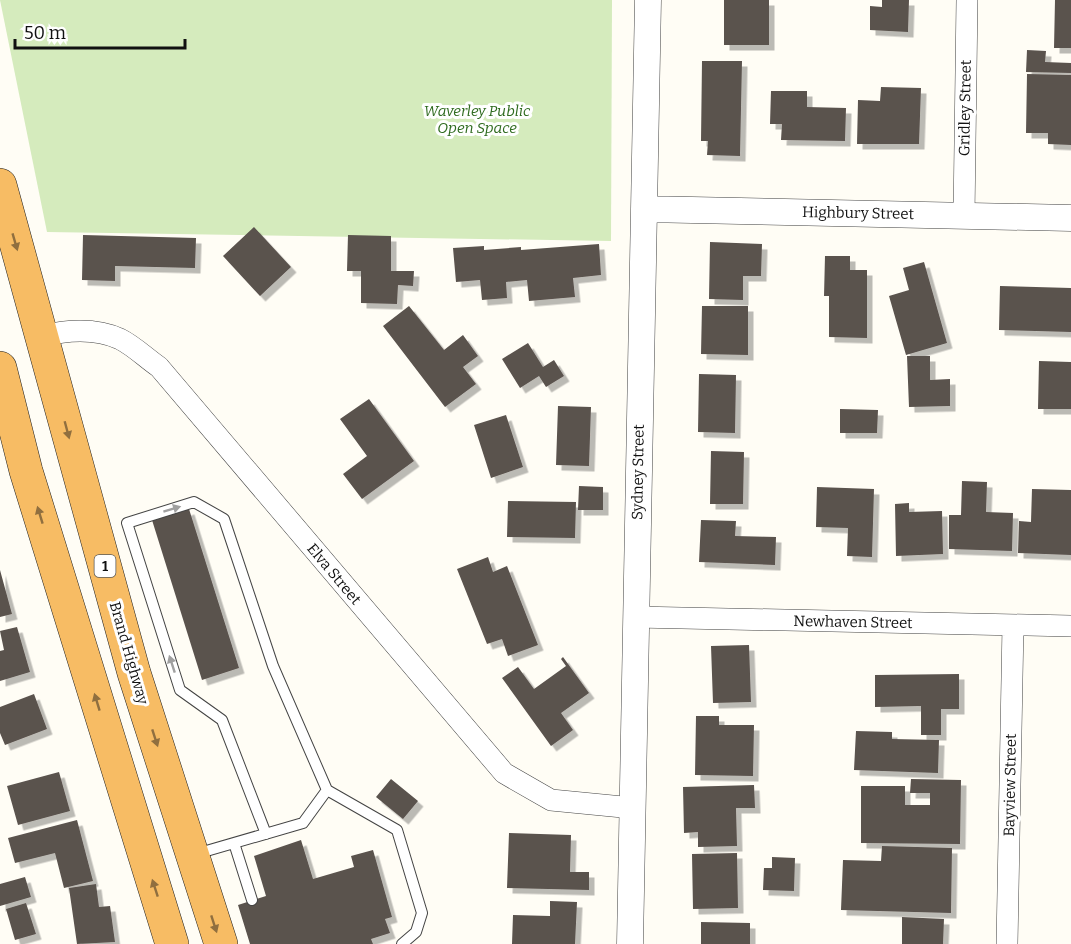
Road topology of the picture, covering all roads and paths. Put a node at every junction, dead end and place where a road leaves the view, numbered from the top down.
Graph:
1 (648, 0) edge
2 (967, 0) edge
3 (1, 192) edge
4 (644, 209) junction
5 (964, 216) junction
6 (1071, 218) edge
7 (42, 336) junction
8 (0, 369) edge
9 (635, 617) junction
10 (1013, 625) junction
11 (1071, 626) edge
12 (327, 790) junction
13 (633, 808) junction
14 (266, 834) junction
15 (234, 843) junction
16 (192, 855) junction
17 (252, 900) dead end
18 (172, 944) edge
19 (221, 944) edge
20 (402, 944) edge
21 (630, 944) edge
22 (1007, 944) edge

1 - 4 street, Sydney Street
2 - 5 street, Gridley Street
3 -> 7 highway, Brand Highway / 1
4 - 5 street, Highbury Street
4 - 9 street, Sydney Street
5 - 6 street, Highbury Street
7 - 13 street, Elva Street
7 -> 16 highway, Brand Highway / 1
18 -> 8 highway
9 - 10 street, Newhaven Street
9 - 13 street, Sydney Street
10 - 11 street, Newhaven Street
10 - 22 street, Bayview Street
12 - 14 lane
14 -> 12 lane
12 - 20 lane
13 - 21 street, Sydney Street
14 - 15 lane
15 - 16 lane
15 - 17 lane
16 -> 19 highway, Brand Highway / 1

